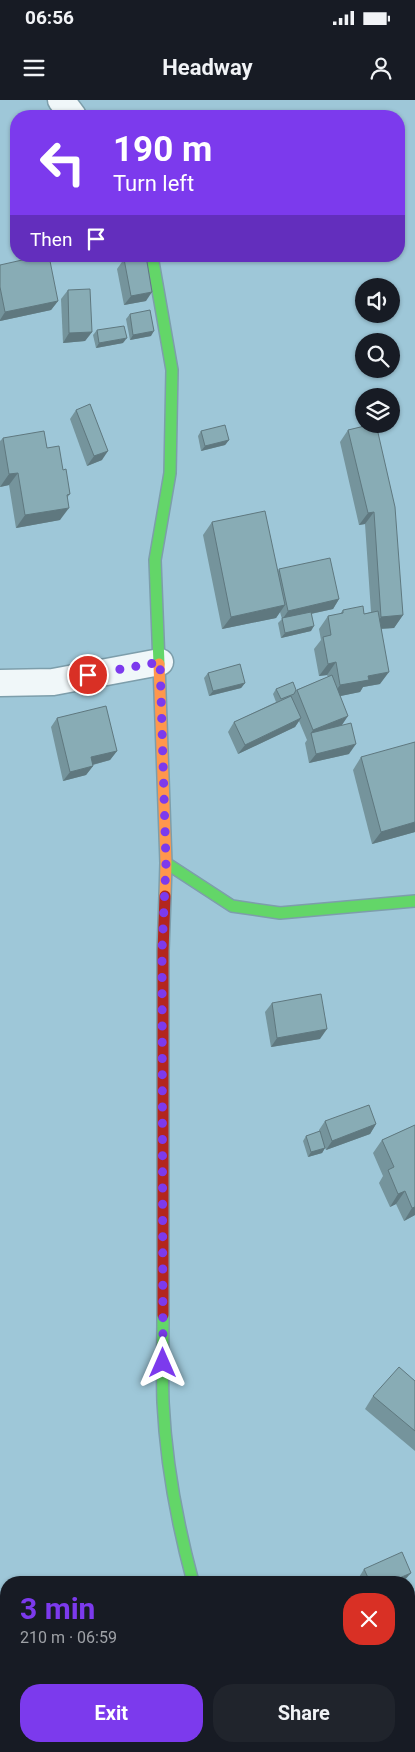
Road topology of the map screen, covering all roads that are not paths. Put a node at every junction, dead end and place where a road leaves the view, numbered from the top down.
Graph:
1 (153, 262) edge
2 (160, 662) junction
3 (0, 683) edge
4 (166, 863) junction
5 (415, 901) edge
6 (191, 1576) edge

1 - 2 street
2 - 3 street
2 - 4 street
4 - 5 street
4 - 6 street

